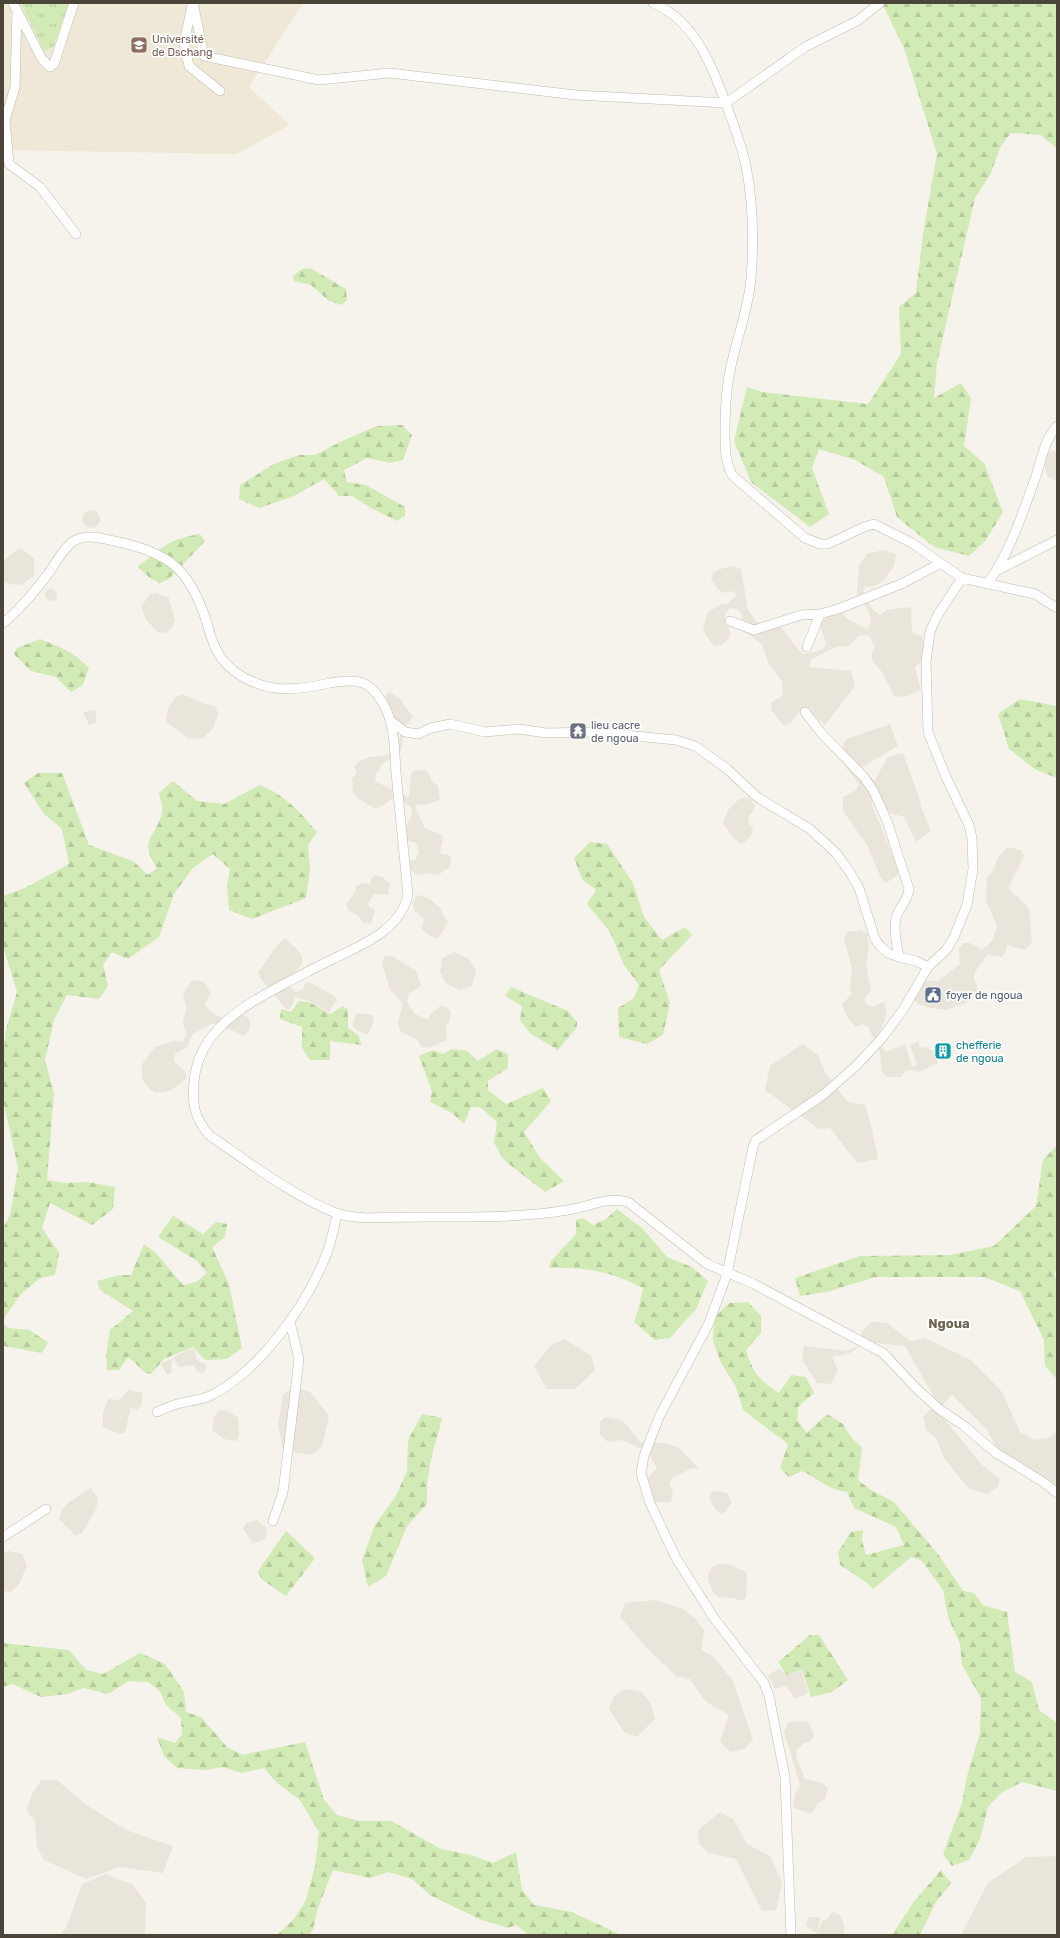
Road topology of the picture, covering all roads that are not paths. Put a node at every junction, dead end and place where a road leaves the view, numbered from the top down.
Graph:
1 (74, 3) edge
2 (193, 3) edge
3 (653, 3) edge
4 (880, 3) edge
5 (15, 7) edge
6 (220, 91) dead end
7 (726, 103) junction
8 (76, 234) dead end
9 (1057, 426) edge
10 (1057, 540) edge
11 (941, 563) junction
12 (998, 570) junction
13 (962, 578) junction
14 (988, 584) junction
15 (1057, 608) edge
16 (820, 614) junction
17 (730, 621) dead end
18 (3, 623) edge
19 (807, 647) dead end
20 (805, 712) dead end
21 (390, 721) junction
22 (899, 957) junction
23 (928, 967) junction
24 (337, 1214) junction
25 (727, 1274) junction
26 (290, 1322) junction
27 (157, 1412) dead end
28 (1057, 1493) edge
29 (46, 1508) dead end
30 (273, 1521) dead end
31 (3, 1537) edge
32 (790, 1935) edge

1 - 5 street
2 - 6 street
2 - 7 street
3 - 7 street
4 - 7 street
5 - 8 street
7 - 11 street
9 - 12 street
10 - 12 street
11 - 13 street
11 - 16 street
12 - 14 street
13 - 14 street
13 - 23 street
14 - 15 street
16 - 17 street
16 - 19 street
18 - 21 street
20 - 22 street
21 - 22 street
21 - 24 street
22 - 23 street
23 - 25 street
24 - 25 street
24 - 26 street
25 - 28 street
25 - 32 street
26 - 27 street
26 - 30 street
29 - 31 street

